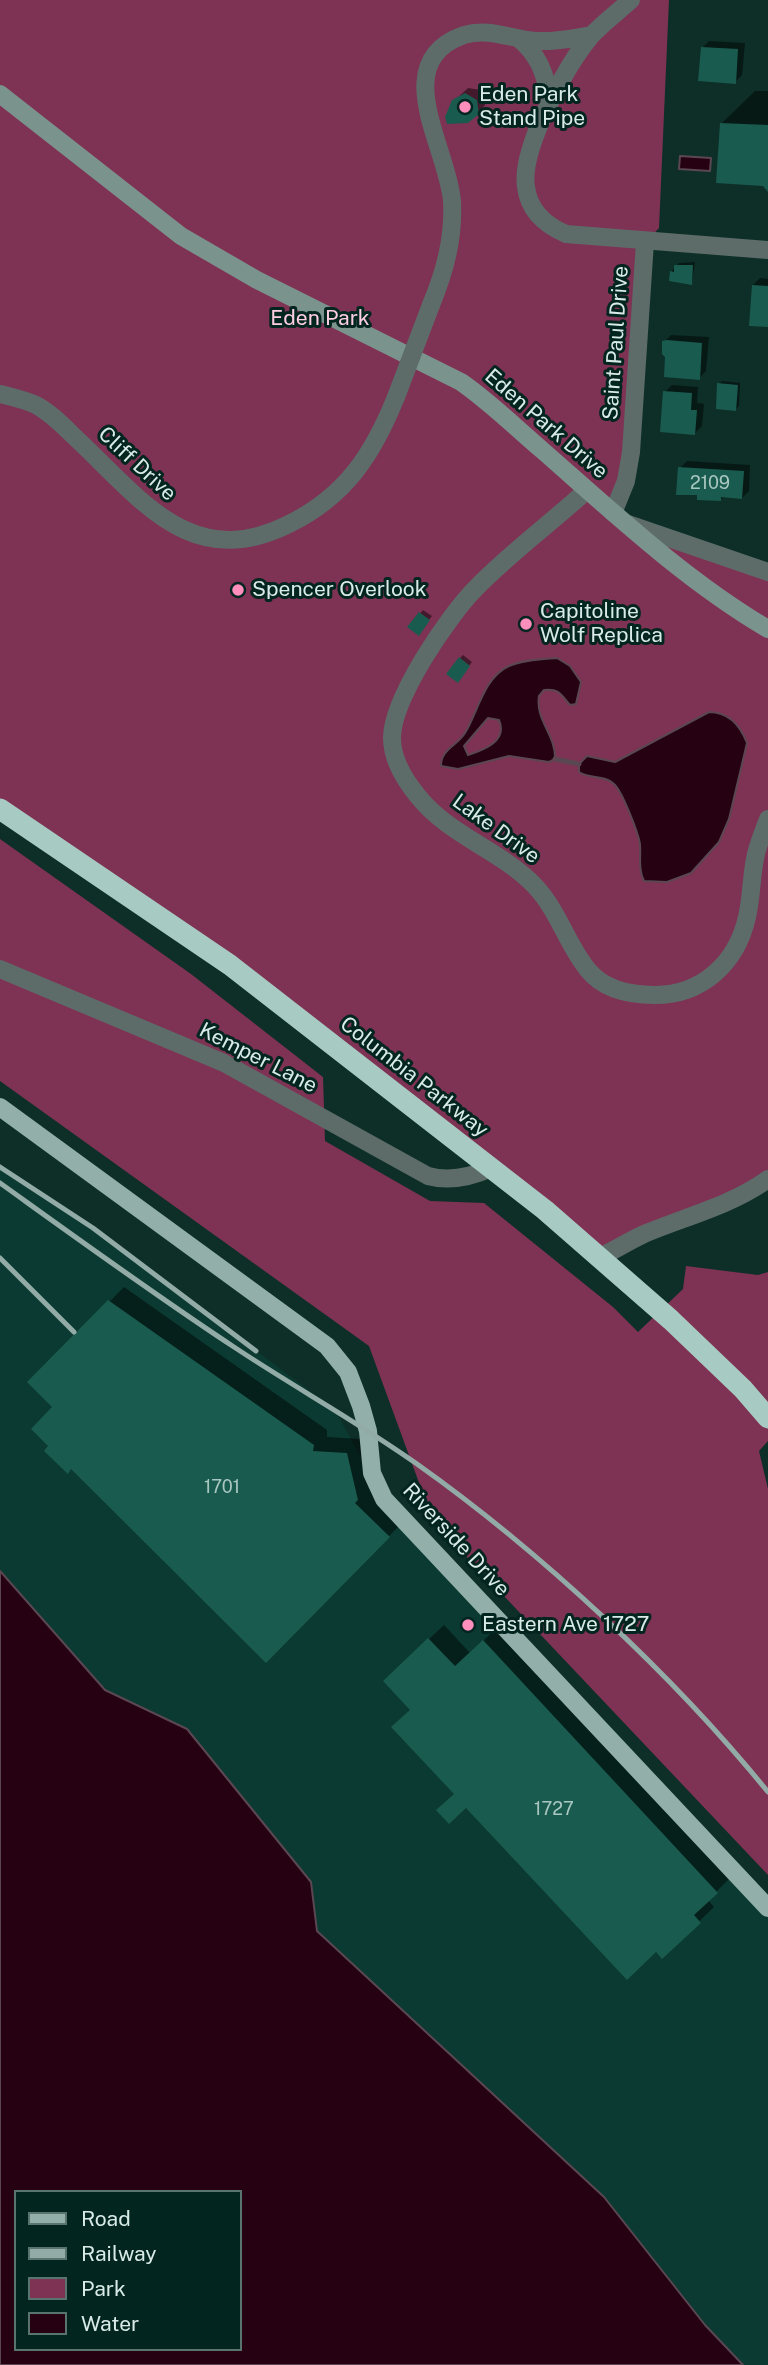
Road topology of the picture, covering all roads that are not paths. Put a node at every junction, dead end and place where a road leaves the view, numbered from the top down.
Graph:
1 (631, 0) edge
2 (592, 35) junction
3 (518, 38) junction
4 (0, 94) edge
5 (550, 97) junction
6 (645, 242) junction
7 (768, 250) edge
8 (0, 394) edge
9 (587, 490) junction
10 (619, 518) junction
11 (768, 572) edge
12 (768, 629) edge
13 (0, 809) edge
14 (768, 819) edge
15 (0, 969) edge
16 (0, 1107) edge
17 (491, 1168) junction
18 (768, 1179) edge
19 (600, 1257) junction
20 (768, 1418) edge
21 (768, 1908) edge

1 - 2 street, Saint Paul Drive
2 - 3 street
2 - 5 street, Saint Paul Drive
3 - 5 street
3 - 8 street, Cliff Drive, bridge
4 - 9 street, Eden Park Drive
5 - 6 street, Saint Paul Drive
6 - 7 street
6 - 10 street, Saint Paul Drive
9 - 10 street, Eden Park Drive
9 - 14 street, Lake Drive
10 - 11 street
10 - 12 street, Eden Park Drive
13 - 17 highway, Columbia Parkway
15 - 17 street, Kemper Lane
16 - 21 main road, Riverside Drive
17 - 19 highway, Columbia Parkway
18 - 19 street
19 - 20 highway, Columbia Parkway

